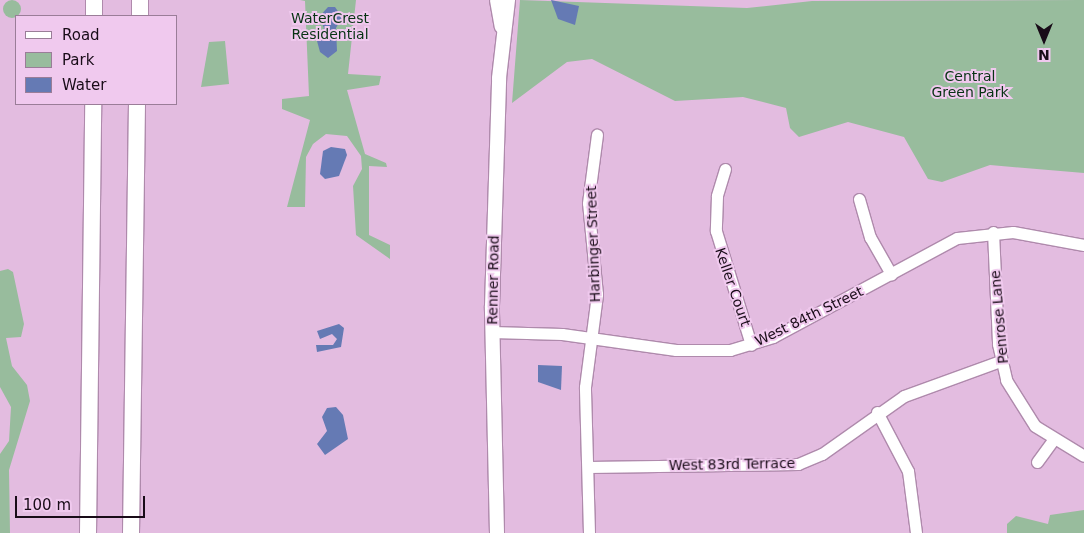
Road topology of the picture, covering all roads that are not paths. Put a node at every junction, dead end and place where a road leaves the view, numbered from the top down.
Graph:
1 (94, 0) edge
2 (140, 0) edge
3 (497, 0) edge
4 (508, 0) edge
5 (94, 15) edge
6 (140, 15) edge
7 (502, 26) junction
8 (93, 105) edge
9 (137, 105) edge
10 (597, 135) dead end
11 (725, 170) dead end
12 (858, 199) dead end
13 (993, 232) junction
14 (1084, 245) edge
15 (891, 274) junction
16 (492, 332) junction
17 (591, 338) junction
18 (751, 345) junction
19 (1000, 361) junction
20 (877, 412) junction
21 (1053, 440) junction
22 (1084, 456) edge
23 (1037, 462) dead end
24 (588, 467) junction
25 (88, 533) edge
26 (131, 533) edge
27 (496, 533) edge
28 (589, 533) edge
29 (916, 533) edge

1 - 5 highway
2 - 6 highway
3 - 7 main road, Renner Road
4 - 7 main road, Renner Road
7 - 16 main road, Renner Road
8 - 25 highway
9 - 26 highway
10 - 17 street, Harbinger Street
11 - 18 street, Keller Court
12 - 15 street
13 - 14 street, West 84th Street
13 - 15 street, West 84th Street
13 - 19 street, Penrose Lane
15 - 18 street, West 84th Street
16 - 17 street, West 84th Street
16 - 27 main road, Renner Road
17 - 18 street, West 84th Street
17 - 24 street, Harbinger Street
19 - 20 street, West 83rd Terrace
19 - 21 street, Penrose Lane
20 - 24 street, West 83rd Terrace
20 - 29 street
21 - 22 street, Penrose Lane
21 - 23 street
24 - 28 street, Harbinger Street

